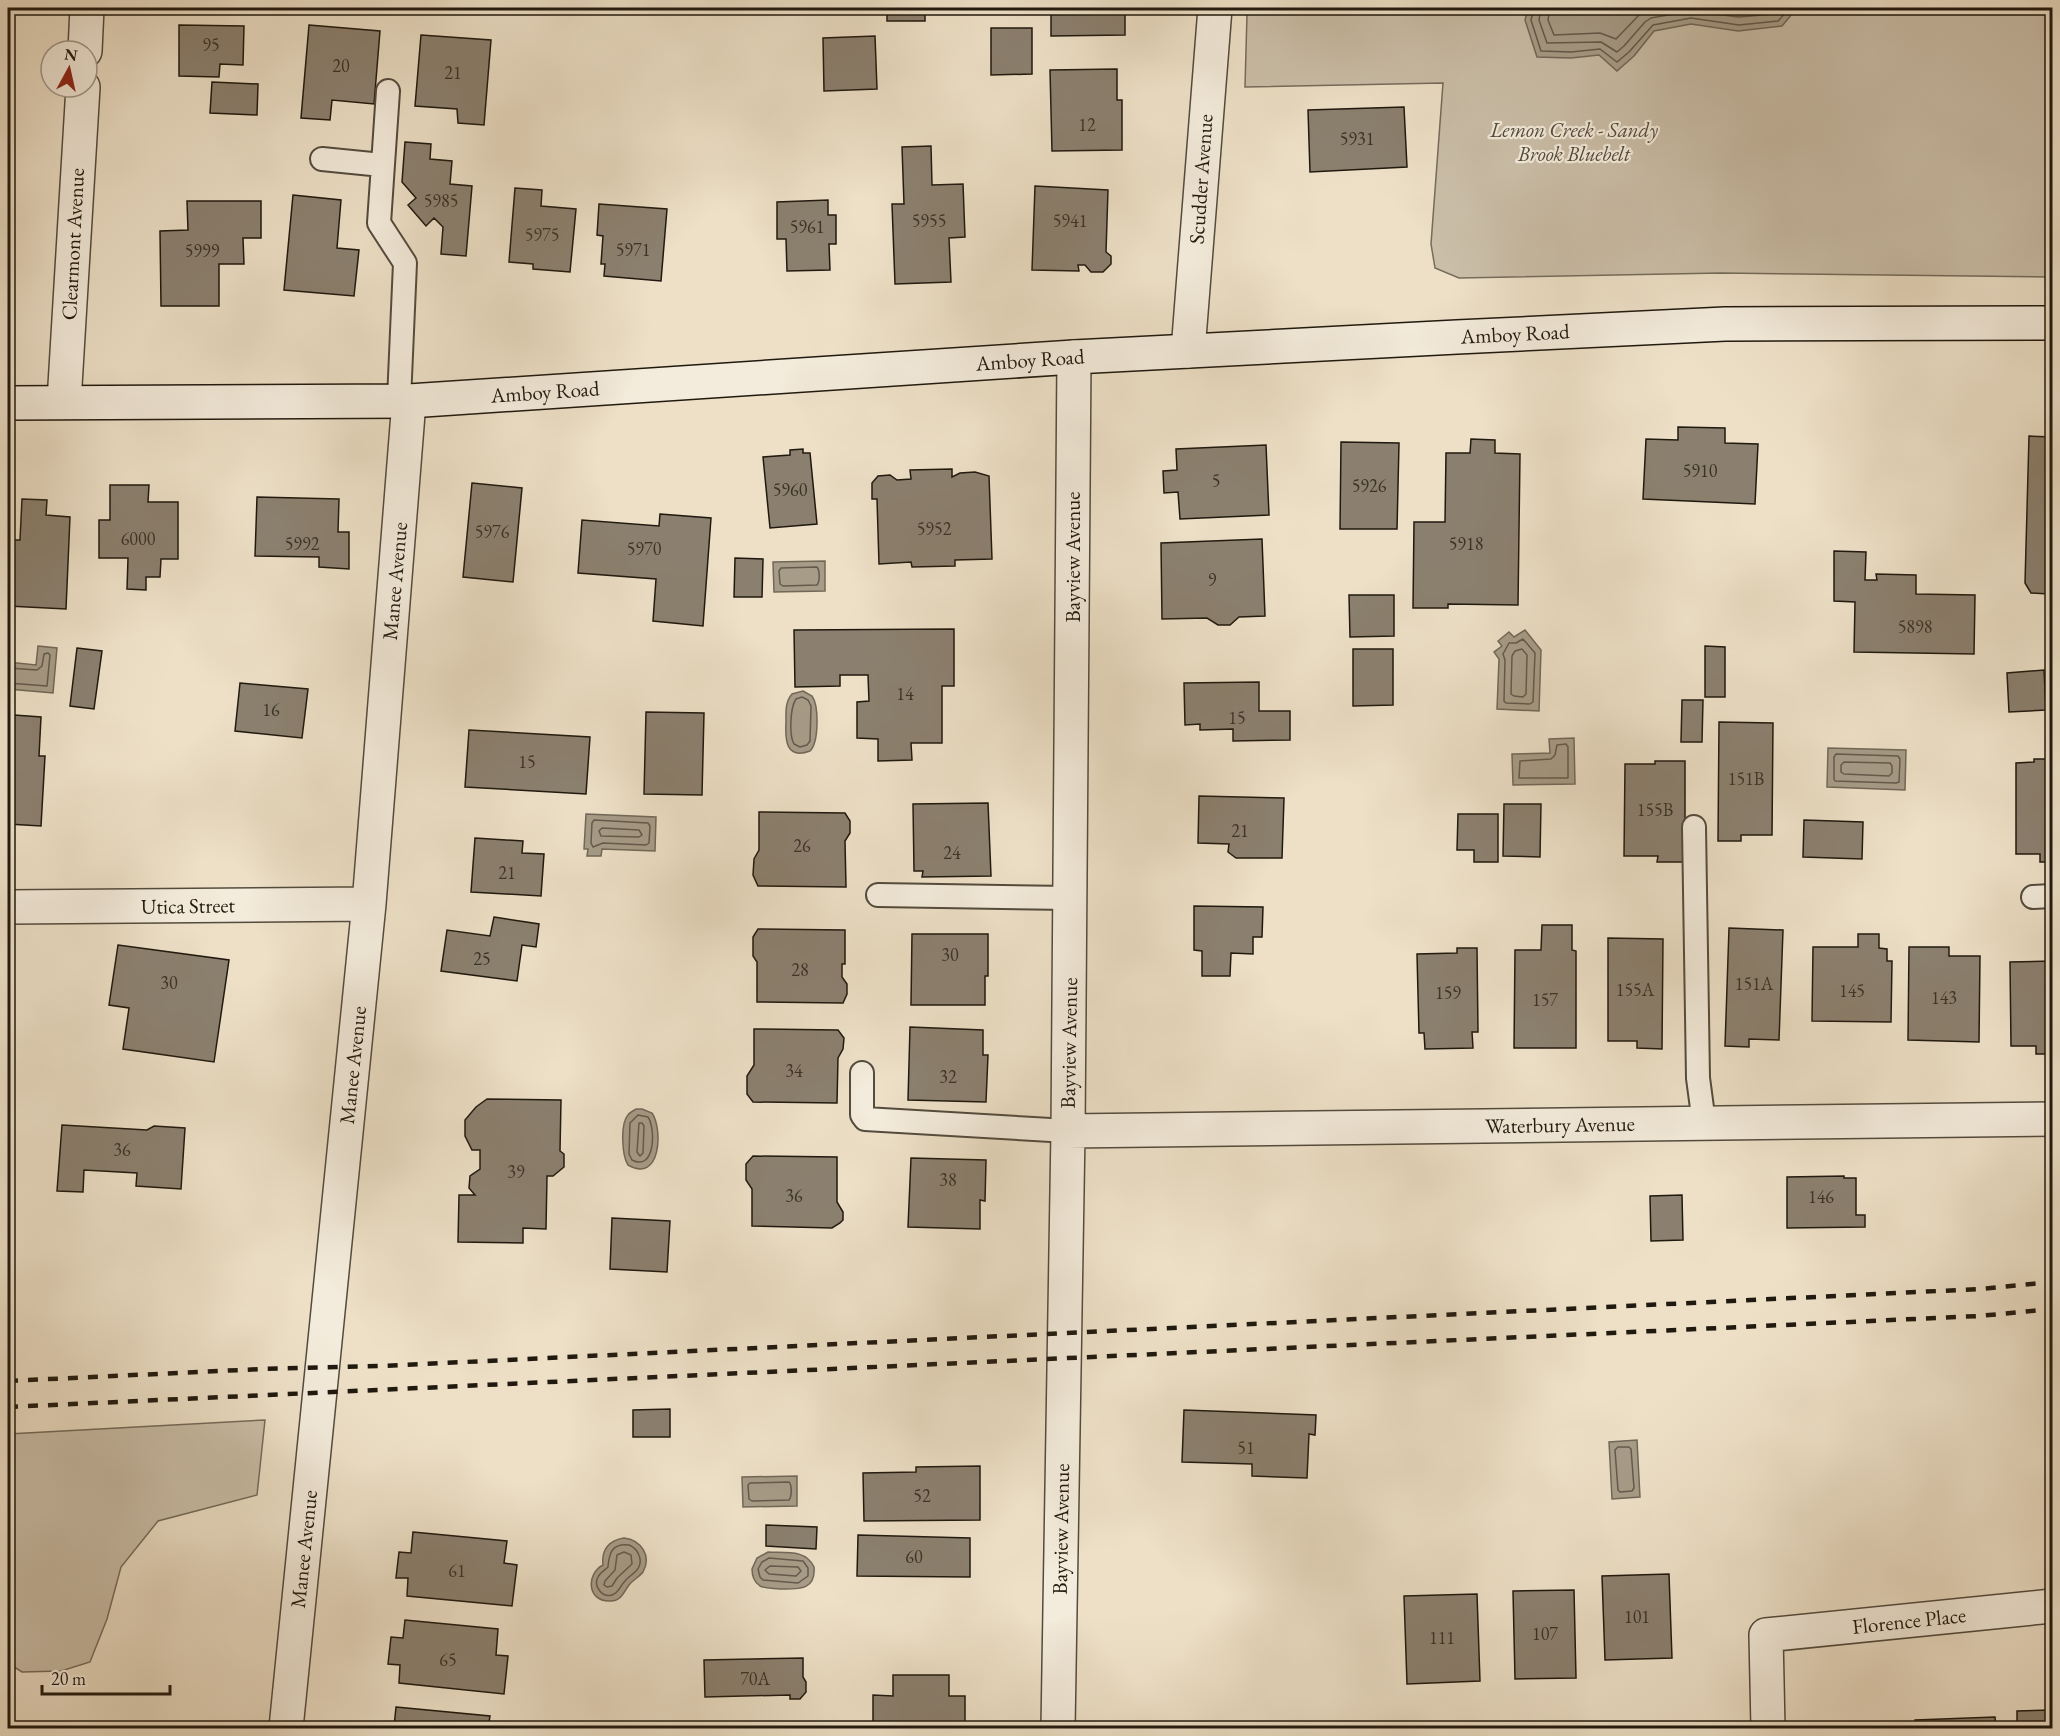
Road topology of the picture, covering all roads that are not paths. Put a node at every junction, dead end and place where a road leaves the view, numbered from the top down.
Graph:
1 (84, 8) edge
2 (1215, 8) edge
3 (85, 39) edge
4 (388, 91) dead end
5 (82, 99) edge
6 (322, 159) dead end
7 (382, 165) junction
8 (2052, 323) edge
9 (1188, 351) junction
10 (1074, 357) junction
11 (404, 400) junction
12 (64, 402) junction
13 (8, 403) edge
14 (1694, 826) dead end
15 (878, 895) dead end
16 (1070, 898) junction
17 (369, 904) junction
18 (8, 907) edge
19 (862, 1073) dead end
20 (2052, 1119) edge
21 (1704, 1123) junction
22 (1068, 1131) junction
23 (2052, 1606) edge
24 (286, 1728) edge
25 (1058, 1728) edge
26 (1768, 1728) edge

1 - 3 street
2 - 9 street, Scudder Avenue
4 - 7 lane
5 - 12 street, Clearmont Avenue
6 - 7 lane
7 - 11 lane
8 - 9 street, Amboy Road
9 - 10 street, Amboy Road
10 - 11 street, Amboy Road
10 - 16 street, Bayview Avenue
11 - 12 street, Amboy Road
11 - 17 street, Manee Avenue
12 - 13 street, Amboy Road
14 - 21 lane
15 - 16 lane
16 - 22 street, Bayview Avenue
17 - 18 street, Utica Street
17 - 24 street, Manee Avenue
19 - 22 lane
20 - 21 street, Waterbury Avenue
21 - 22 street, Waterbury Avenue
22 - 25 street, Bayview Avenue
23 - 26 street, Florence Place

